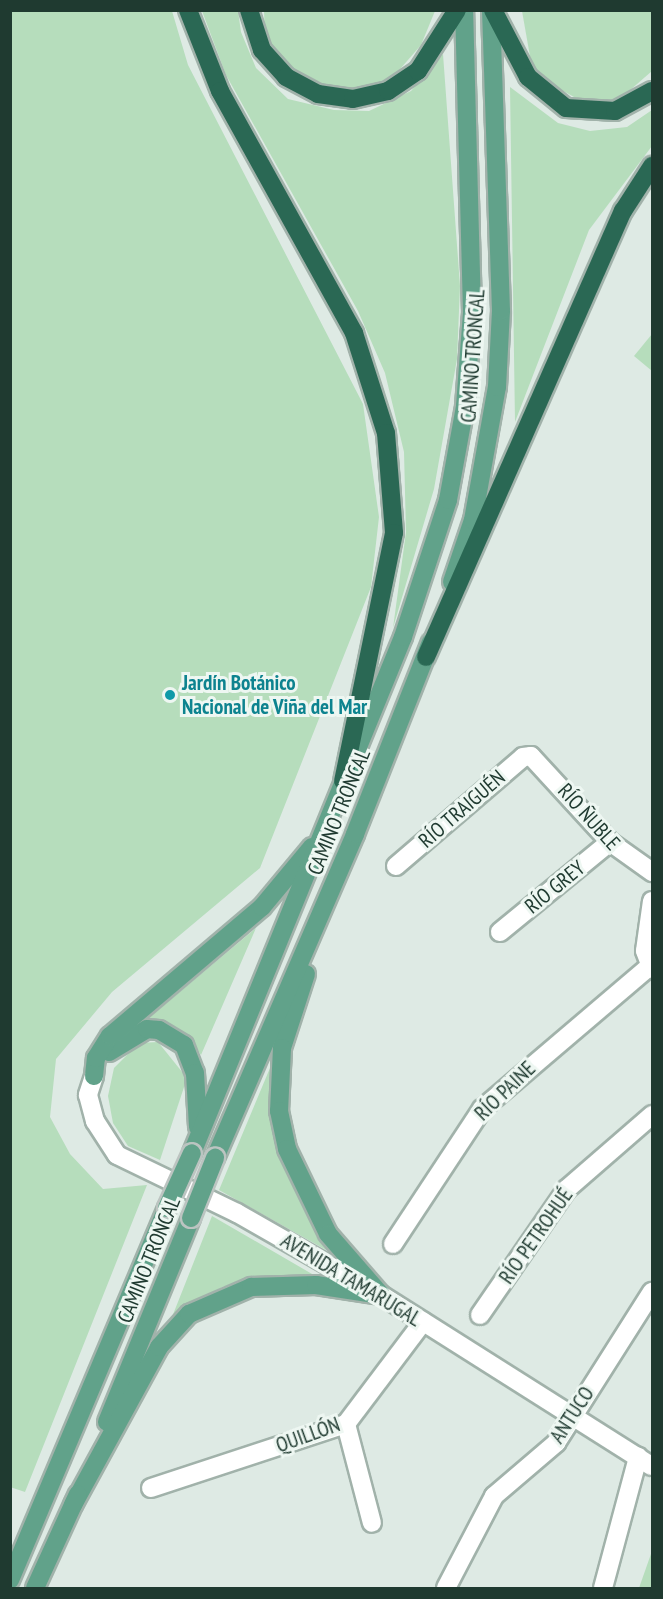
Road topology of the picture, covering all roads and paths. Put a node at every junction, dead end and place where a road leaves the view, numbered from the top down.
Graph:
1 (188, 10) edge
2 (249, 10) edge
3 (457, 10) edge
4 (464, 10) edge
5 (492, 10) edge
6 (652, 91) edge
7 (652, 166) edge
8 (426, 657) junction
9 (531, 756) joint
10 (344, 781) junction
11 (323, 835) junction
12 (610, 842) junction
13 (343, 863) junction
14 (396, 866) dead end
15 (652, 872) edge
16 (652, 904) edge
17 (500, 932) dead end
18 (651, 967) edge
19 (94, 1076) junction
20 (652, 1115) edge
21 (194, 1147) junction
22 (393, 1244) dead end
23 (652, 1292) edge
24 (381, 1295) junction
25 (480, 1315) dead end
26 (423, 1322) junction
27 (574, 1413) junction
28 (346, 1424) junction
29 (645, 1461) edge
30 (151, 1488) dead end
31 (73, 1505) junction
32 (372, 1523) dead end
33 (10, 1580) edge
34 (35, 1588) edge
35 (446, 1588) edge
36 (603, 1588) edge

1 - 10 highway
2 - 3 highway
4 - 10 main road, CAMINO TRONCAL
5 - 6 highway
5 - 8 main road, CAMINO TRONCAL
7 - 8 highway
8 - 13 main road, CAMINO TRONCAL
9 - 12 street, RÍO ÑUBLE
9 - 14 street, RÍO TRAIGUÉN
10 - 11 main road, CAMINO TRONCAL
11 - 19 main road
11 - 21 main road, CAMINO TRONCAL
12 - 15 street, RÍO ÑUBLE
12 - 17 street, RÍO GREY
13 - 24 main road
13 - 31 main road, CAMINO TRONCAL, bridge
16 - 18 street
18 - 22 street, RÍO PAINE
19 - 21 main road
19 - 24 street, AVENIDA TAMARUGAL
20 - 25 street, RÍO PETROHUÉ
21 - 33 main road, CAMINO TRONCAL, bridge
23 - 27 street, ANTUCO
24 - 26 street, AVENIDA TAMARUGAL
24 - 31 main road
26 - 27 street, AVENIDA TAMARUGAL
26 - 28 street, QUILLÓN
27 - 29 street, AVENIDA TAMARUGAL
27 - 35 street, ANTUCO
28 - 30 street, QUILLÓN
28 - 32 street
29 - 36 street
31 - 34 main road, CAMINO TRONCAL

